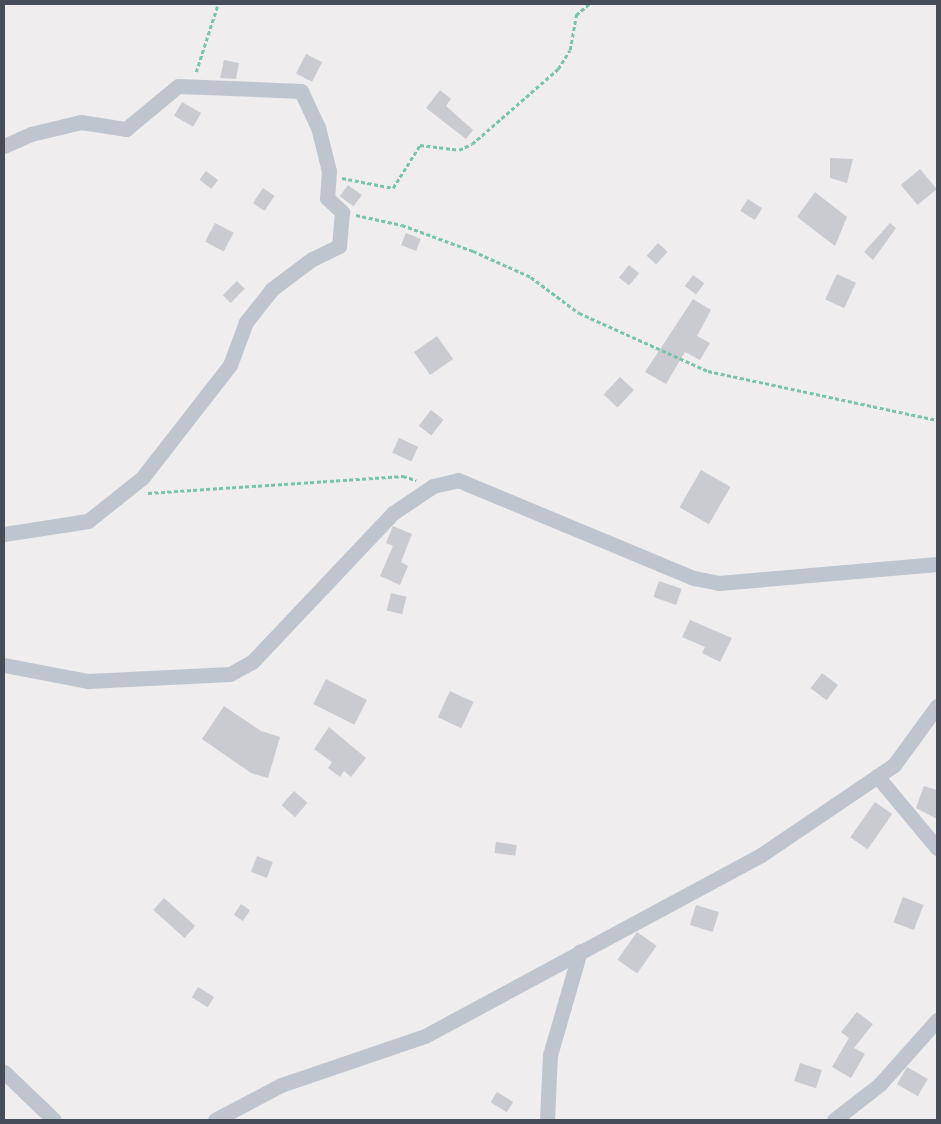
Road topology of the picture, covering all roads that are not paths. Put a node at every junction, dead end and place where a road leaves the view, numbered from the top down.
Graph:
1 (4, 146) edge
2 (4, 534) edge
3 (937, 564) edge
4 (4, 665) edge
5 (937, 706) edge
6 (877, 776) junction
7 (937, 848) edge
8 (580, 951) junction
9 (937, 1020) edge
10 (4, 1072) edge
11 (54, 1120) edge
12 (215, 1120) edge
13 (547, 1120) edge
14 (834, 1120) edge

1 - 2 street
3 - 4 street
5 - 6 street
6 - 7 street
6 - 8 street
8 - 12 street
8 - 13 street
9 - 14 street
10 - 11 street

